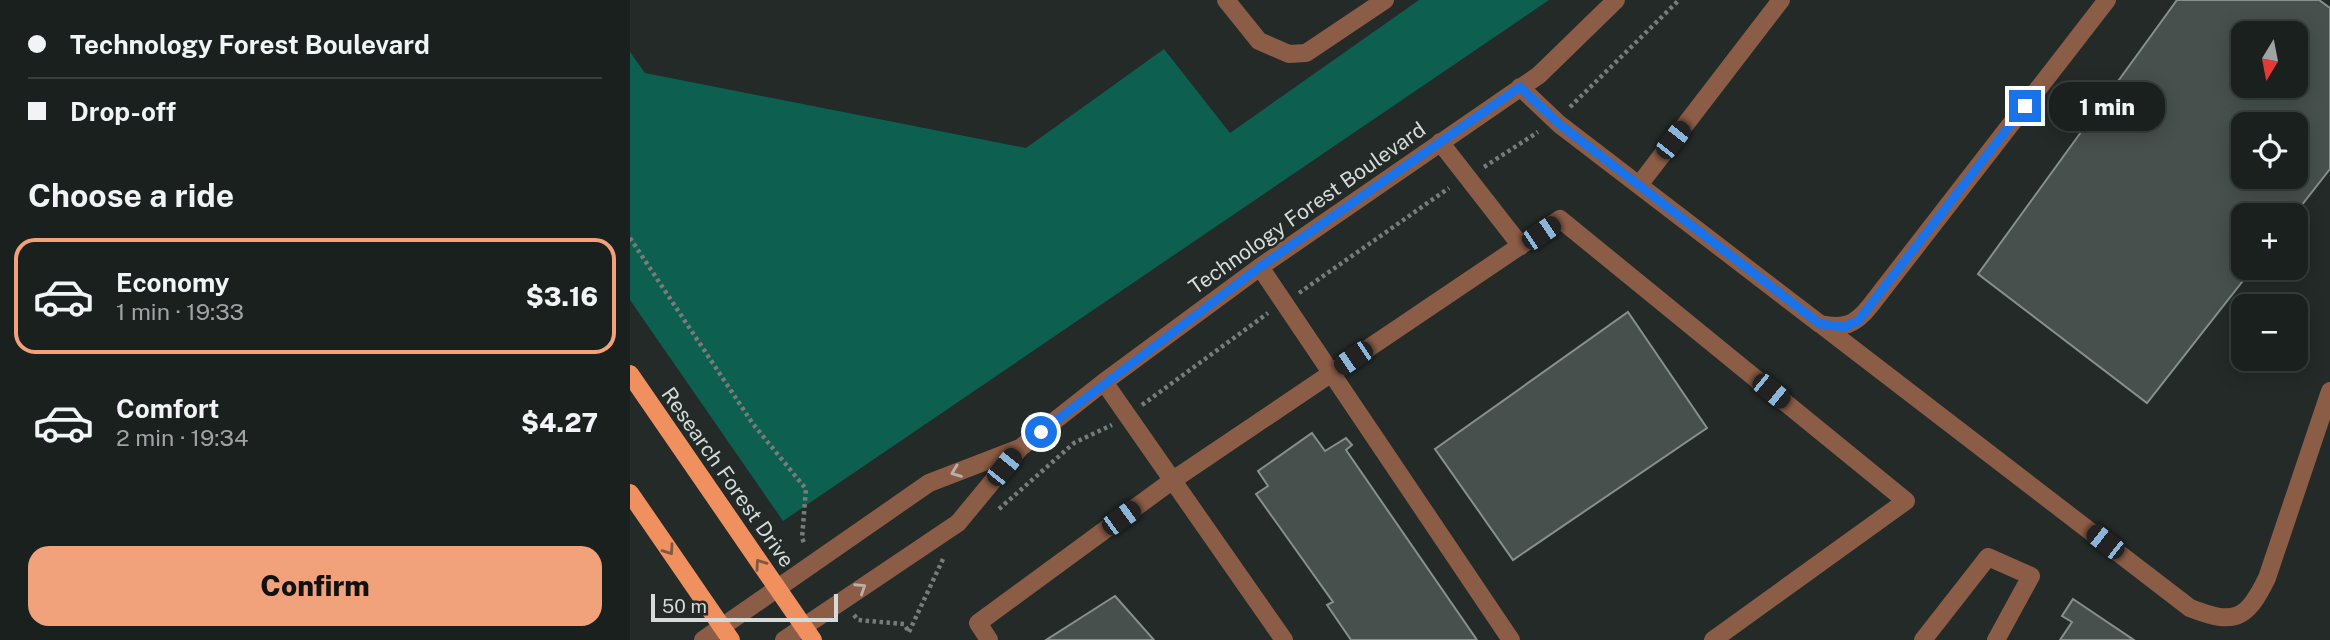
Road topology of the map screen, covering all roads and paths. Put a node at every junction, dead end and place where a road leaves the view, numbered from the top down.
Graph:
1 (1226, 0) edge
2 (1385, 0) edge
3 (1616, 0) edge
4 (1781, 0) edge
5 (2107, 0) edge
6 (1520, 87) junction
7 (1440, 142) junction
8 (1639, 185) junction
9 (630, 239) edge
10 (1521, 246) junction
11 (1260, 267) junction
12 (1820, 324) junction
13 (1332, 372) junction
14 (630, 374) edge
15 (1104, 382) junction
16 (2330, 391) edge
17 (1020, 448) junction
18 (1173, 480) junction
19 (630, 494) edge
20 (802, 538) dead end
21 (778, 589) junction
22 (858, 620) dead end
23 (909, 632) dead end
24 (727, 633) edge
25 (808, 633) edge
26 (703, 640) edge
27 (784, 640) edge
28 (989, 640) edge
29 (1284, 640) edge
30 (1510, 640) edge
31 (1713, 640) edge
32 (1923, 640) edge
33 (1996, 640) edge

1 - 2 street
3 - 6 street, Technology Forest Boulevard
4 - 8 street
5 - 12 street
6 - 7 street, Technology Forest Boulevard
6 - 8 street
7 - 10 street
7 - 11 street, Technology Forest Boulevard
8 - 12 street
9 - 20 path
10 - 13 street
10 - 31 street
11 - 13 street
11 - 15 street, Technology Forest Boulevard
12 - 16 street
13 - 18 street
13 - 30 street
21 -> 14 main road, Research Forest Drive
15 - 17 street, Technology Forest Boulevard
15 - 18 street
17 -> 21 street, Technology Forest Boulevard
25 -> 17 street, Technology Forest Boulevard
18 - 28 street
18 - 29 street
19 -> 24 main road
21 - 24 street, Technology Forest Boulevard
21 - 25 main road, Research Forest Drive
22 - 23 path
24 - 26 street, Technology Forest Boulevard
25 - 27 street, Technology Forest Boulevard
32 - 33 street

